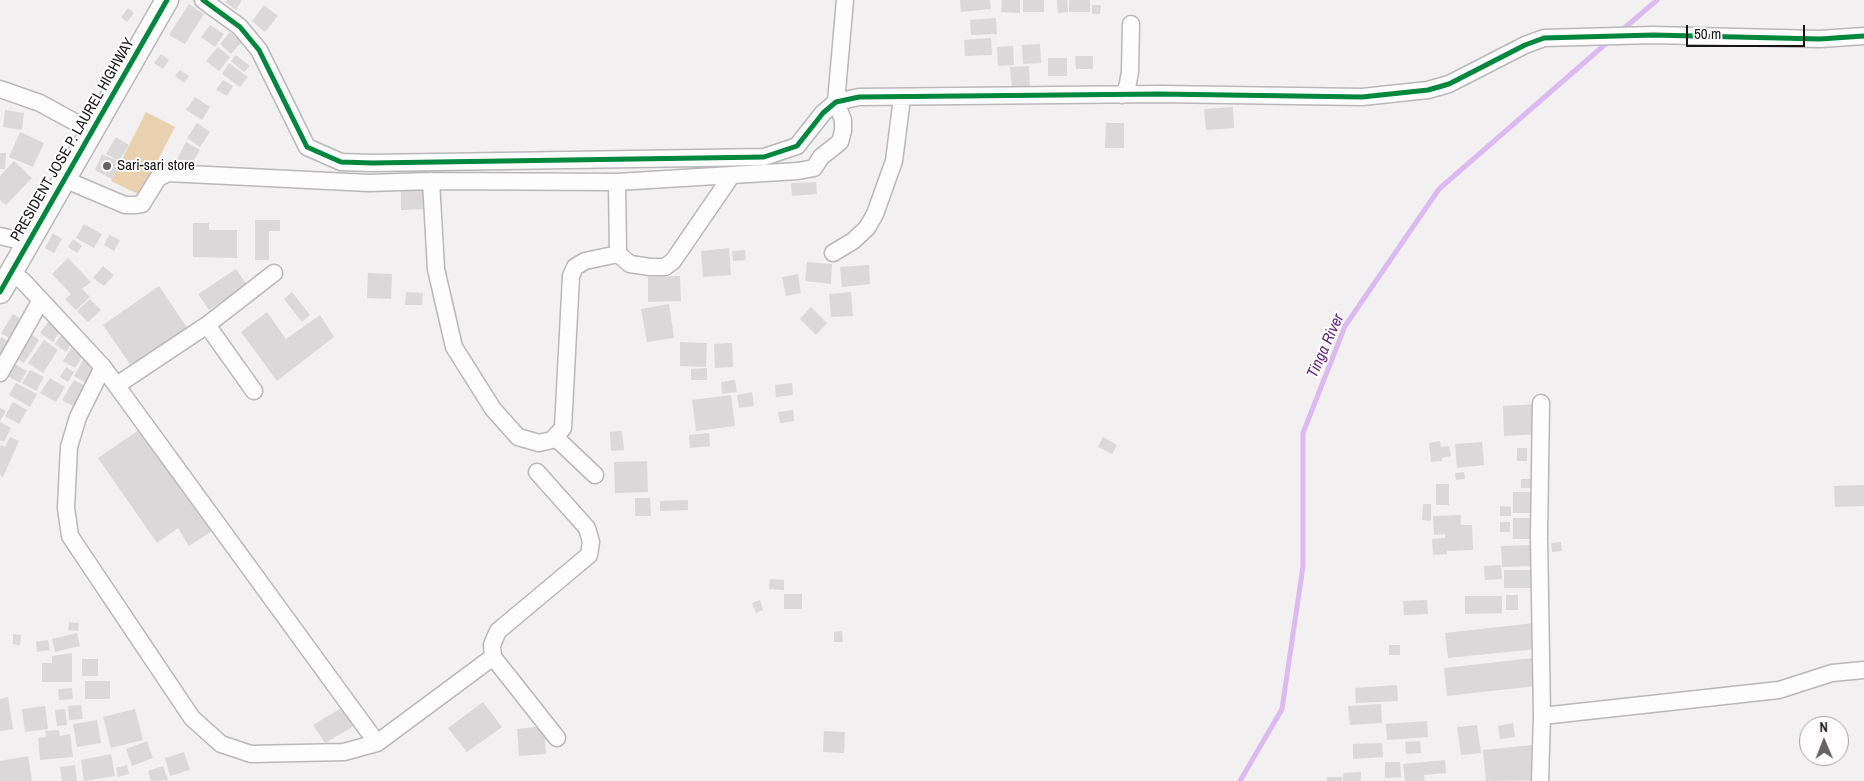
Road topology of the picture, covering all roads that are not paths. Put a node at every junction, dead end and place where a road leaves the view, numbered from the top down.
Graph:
1 (167, 0) edge
2 (203, 0) edge
3 (845, 0) edge
4 (1131, 24) dead end
5 (1864, 36) edge
6 (0, 89) edge
7 (1122, 95) junction
8 (902, 98) junction
9 (836, 102) junction
10 (93, 132) junction
11 (732, 175) junction
12 (66, 180) junction
13 (431, 181) junction
14 (617, 182) junction
15 (0, 236) edge
16 (29, 243) junction
17 (833, 253) dead end
18 (618, 254) junction
19 (11, 273) junction
20 (274, 273) dead end
21 (0, 292) edge
22 (41, 300) junction
23 (208, 325) junction
24 (103, 367) junction
25 (0, 373) edge
26 (117, 385) junction
27 (254, 391) dead end
28 (1541, 403) dead end
29 (555, 437) junction
30 (537, 472) dead end
31 (595, 475) dead end
32 (493, 657) junction
33 (1864, 670) edge
34 (1542, 716) junction
35 (557, 738) dead end
36 (377, 743) junction
37 (1540, 781) edge

1 - 10 highway, PRESIDENT JOSE P. LAUREL HIGHWAY
2 - 9 street
3 - 9 street
4 - 7 street
5 - 7 street
6 - 10 street
7 - 8 street
8 - 9 street
8 - 17 street
9 - 11 street
10 - 12 highway, PRESIDENT JOSE P. LAUREL HIGHWAY
11 - 14 street
11 - 18 street
12 - 13 street
12 - 16 highway, PRESIDENT JOSE P. LAUREL HIGHWAY
13 - 14 street
13 - 29 street
14 - 18 street
15 - 16 street
16 - 19 highway, PRESIDENT JOSE P. LAUREL HIGHWAY
18 - 29 street
19 - 21 highway, PRESIDENT JOSE P. LAUREL HIGHWAY
19 - 22 street
20 - 23 street
22 - 24 street
22 - 25 street
23 - 26 street
23 - 27 street
24 - 26 street
24 - 36 street
26 - 36 street
28 - 34 street
29 - 31 street
30 - 32 street
32 - 35 street
32 - 36 street
33 - 34 street
34 - 37 street

